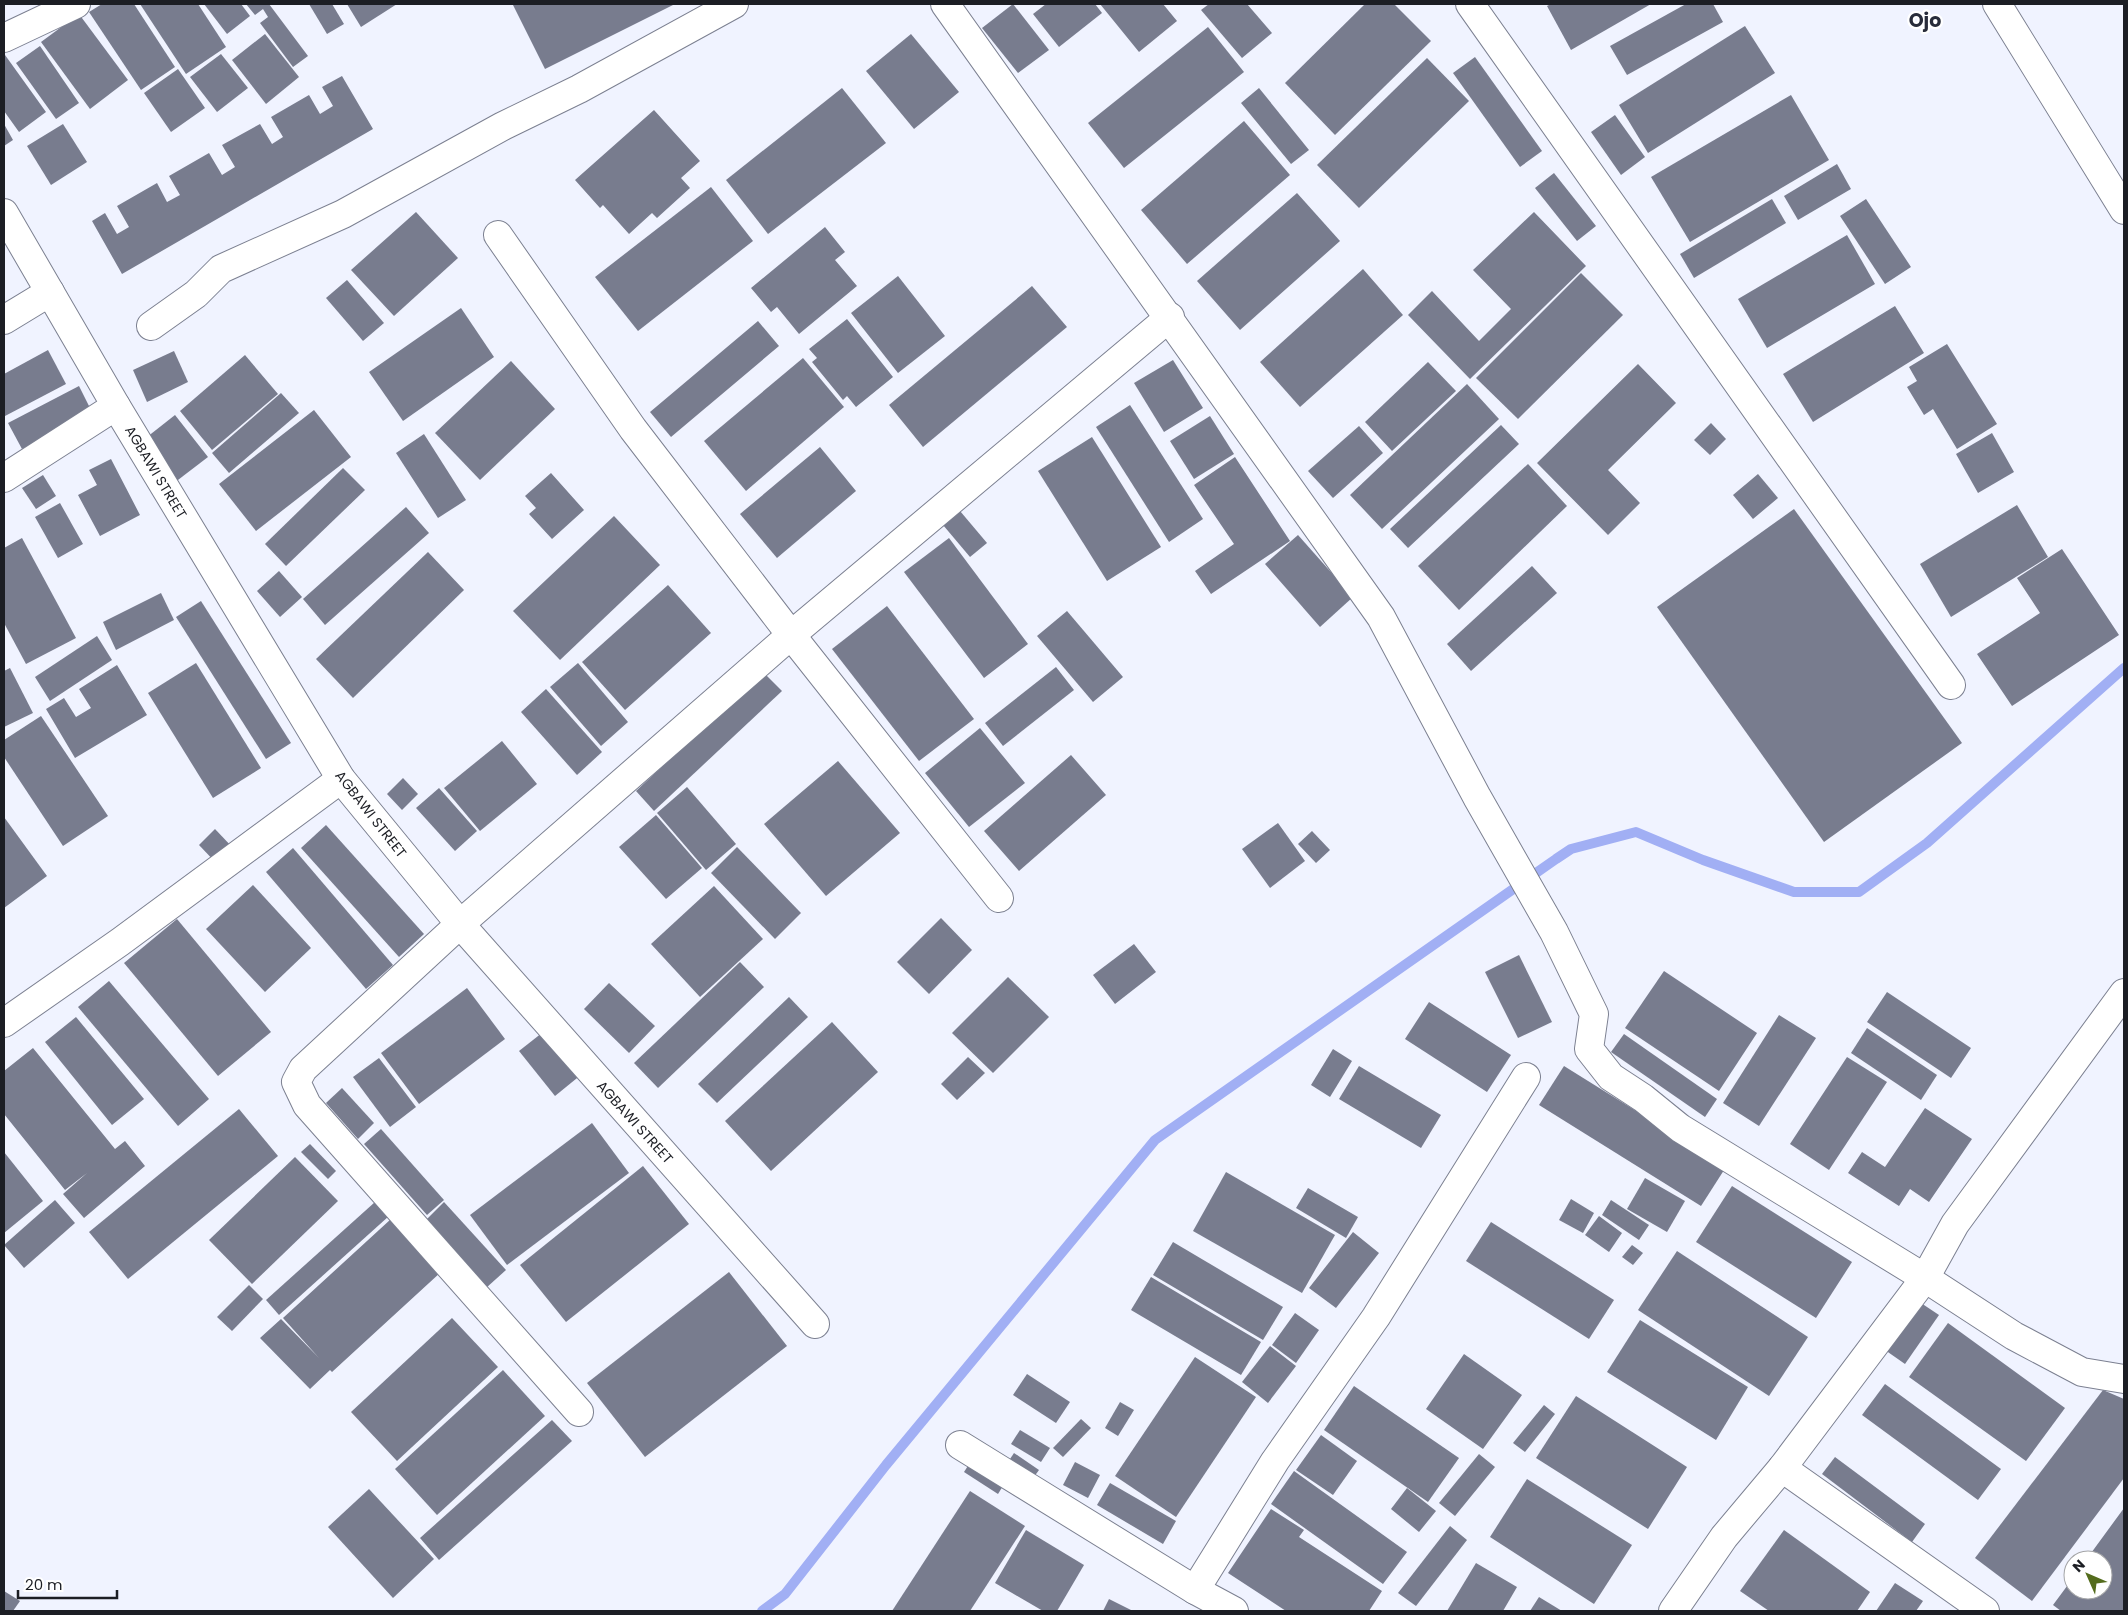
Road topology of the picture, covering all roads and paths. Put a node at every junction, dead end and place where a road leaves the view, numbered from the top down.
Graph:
1 (76, 4) edge
2 (734, 4) edge
3 (945, 4) edge
4 (1470, 4) edge
5 (1997, 4) edge
6 (4, 38) edge
7 (2124, 210) edge
8 (4, 213) edge
9 (498, 235) dead end
10 (50, 292) junction
11 (1170, 317) junction
12 (4, 320) edge
13 (151, 326) dead end
14 (116, 406) junction
15 (4, 478) edge
16 (790, 635) junction
17 (1950, 685) dead end
18 (341, 779) junction
19 (999, 898) dead end
20 (460, 924) junction
21 (2124, 993) edge
22 (4, 1023) edge
23 (1526, 1077) dead end
24 (1926, 1278) junction
25 (815, 1324) dead end
26 (2124, 1379) edge
27 (579, 1412) dead end
28 (960, 1445) dead end
29 (1782, 1468) junction
30 (1195, 1590) junction
31 (1234, 1611) edge
32 (1673, 1611) edge
33 (1985, 1611) edge

1 - 6 street
2 - 13 street
3 - 11 street
4 - 17 street
5 - 7 street
8 - 10 street, AGBAWI STREET
9 - 16 street
10 - 12 street
10 - 14 street, AGBAWI STREET
11 - 16 street
11 - 24 street
14 - 15 street
14 - 18 street, AGBAWI STREET
16 - 19 street
16 - 20 street
18 - 20 street, AGBAWI STREET
18 - 22 street
20 - 25 street, AGBAWI STREET
20 - 27 street
21 - 24 street
23 - 30 street
24 - 26 street
24 - 29 street
28 - 30 street
29 - 32 street
29 - 33 street
30 - 31 street

